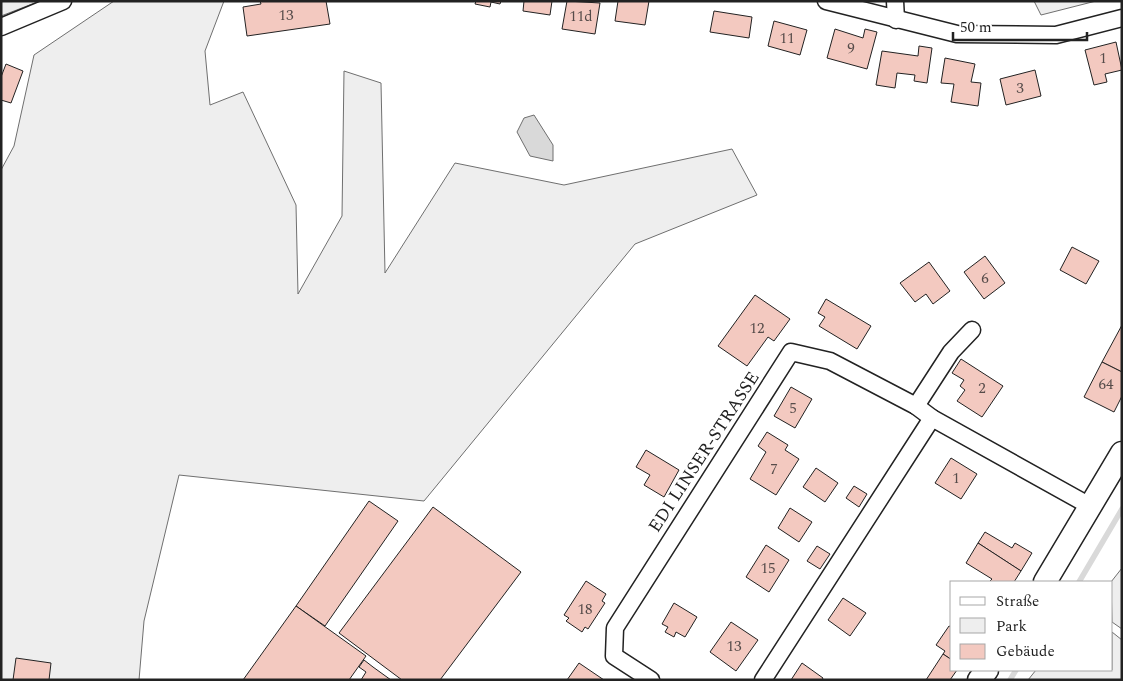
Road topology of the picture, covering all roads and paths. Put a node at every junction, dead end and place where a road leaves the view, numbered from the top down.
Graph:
1 (64, 1) edge
2 (826, 1) edge
3 (895, 1) edge
4 (1122, 18) edge
5 (896, 20) junction
6 (1, 26) edge
7 (972, 330) dead end
8 (916, 406) junction
9 (932, 418) junction
10 (1122, 453) edge
11 (1090, 506) junction
12 (1045, 581) edge
13 (651, 680) edge
14 (763, 680) edge

1 - 6 street
2 - 5 street
3 - 5 street
4 - 5 street
7 - 8 street
8 - 9 street, EDI LINSER-STRASSE
8 - 13 street, EDI LINSER-STRASSE
9 - 11 street, EDI LINSER-STRASSE
9 - 14 street
10 - 11 main road
11 - 12 main road

